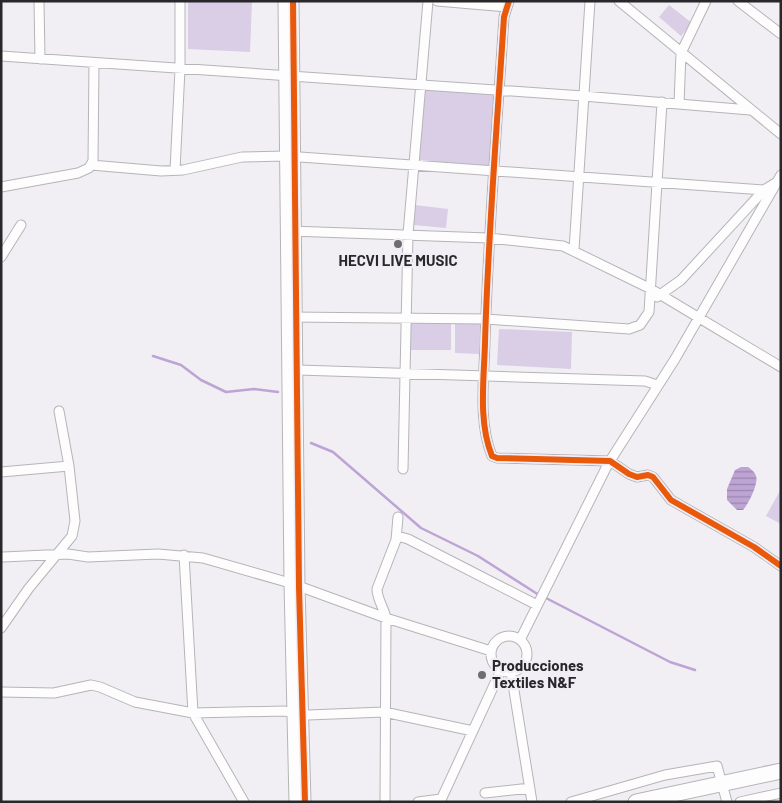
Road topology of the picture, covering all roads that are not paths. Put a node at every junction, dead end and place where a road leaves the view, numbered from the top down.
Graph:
1 (39, 1) edge
2 (180, 1) edge
3 (284, 1) edge
4 (293, 1) edge
5 (428, 1) edge
6 (437, 1) edge
7 (590, 1) edge
8 (619, 1) edge
9 (706, 1) edge
10 (738, 1) edge
11 (508, 4) edge
12 (781, 34) edge
13 (681, 53) junction
14 (1, 56) edge
15 (40, 59) junction
16 (94, 63) junction
17 (180, 69) junction
18 (290, 76) junction
19 (420, 85) junction
20 (499, 91) junction
21 (583, 96) junction
22 (662, 102) junction
23 (679, 104) junction
24 (750, 110) junction
25 (781, 134) edge
26 (291, 156) junction
27 (91, 165) junction
28 (414, 165) junction
29 (175, 170) junction
30 (494, 172) junction
31 (577, 178) junction
32 (779, 178) edge
33 (658, 184) junction
34 (1, 187) edge
35 (764, 190) junction
36 (21, 225) dead end
37 (291, 231) junction
38 (408, 234) junction
39 (489, 238) junction
40 (574, 250) junction
41 (1, 258) edge
42 (651, 289) junction
43 (660, 295) junction
44 (650, 304) junction
45 (698, 316) junction
46 (293, 318) junction
47 (406, 320) junction
48 (486, 320) junction
49 (781, 367) edge
50 (298, 370) junction
51 (404, 374) junction
52 (484, 375) junction
53 (657, 385) junction
54 (60, 411) dead end
55 (610, 461) junction
56 (69, 466) junction
57 (403, 469) dead end
58 (1, 472) edge
59 (398, 517) dead end
60 (397, 536) junction
61 (57, 555) junction
62 (184, 555) junction
63 (3, 557) dead end
64 (781, 566) edge
65 (294, 585) junction
66 (538, 605) junction
67 (386, 618) junction
68 (1, 628) edge
69 (520, 640) junction
70 (491, 651) junction
71 (501, 670) junction
72 (511, 672) junction
73 (1, 692) edge
74 (384, 712) junction
75 (193, 713) junction
76 (298, 713) junction
77 (473, 731) junction
78 (781, 771) edge
79 (721, 783) junction
80 (530, 788) junction
81 (485, 792) dead end
82 (781, 793) edge
83 (440, 800) edge
84 (244, 802) edge
85 (295, 802) edge
86 (305, 802) edge
87 (385, 802) edge
88 (418, 802) edge
89 (532, 802) edge
90 (571, 802) edge
91 (636, 802) edge
92 (727, 802) edge
93 (740, 802) edge

1 - 15 street
2 - 17 street
3 - 18 street
4 - 18 street
5 - 19 street
6 - 11 street
7 - 21 street
8 - 13 street
9 - 13 street
10 - 12 street
11 - 20 street
13 - 23 street
13 - 24 street
14 - 15 street
15 - 16 street
16 - 17 street
16 - 27 street
17 - 18 street
17 - 29 street
18 - 19 street
18 - 26 street
19 - 20 street
19 - 28 street
20 - 21 street
20 - 30 street
21 - 22 street
21 - 31 street
22 - 23 street
22 - 33 street
23 - 24 street
24 - 25 street
26 - 28 street
26 - 29 street
26 - 37 street
27 - 29 street
27 - 34 street
28 - 30 street
28 - 38 street
30 - 31 street
30 - 39 street
31 - 33 street
31 - 40 street
32 - 35 street
32 - 45 street
33 - 35 street
33 - 42 street
35 - 43 street
36 - 41 street
37 - 38 street
37 - 46 street
38 - 39 street
38 - 47 street
39 - 40 street
39 - 48 street
40 - 42 street
42 - 43 street
42 - 44 street
43 - 44 street
43 - 45 street
44 - 48 street
45 - 49 street
45 - 53 street
46 - 47 street
46 - 50 street
46 - 65 street
47 - 48 street
47 - 51 street
48 - 52 street
50 - 51 street
50 - 65 street
51 - 52 street
51 - 57 street
52 - 53 street
52 - 55 street
53 - 55 street
54 - 56 street
55 - 64 street
55 - 66 street
56 - 58 street
56 - 61 street
59 - 60 street
60 - 66 street
60 - 67 street
61 - 62 street
61 - 63 street
61 - 68 street
62 - 65 street
62 - 75 street
65 - 67 street
65 - 76 street
66 - 69 street
67 - 70 street
67 - 74 street
69 - 70 street
69 - 72 street
70 - 71 street
71 - 72 street
71 - 77 street
72 - 80 street
73 - 75 street
74 - 76 street
74 - 77 street
74 - 87 street
75 - 76 street
75 - 84 street
76 - 85 street
76 - 86 street
77 - 83 street
78 - 79 highway
79 - 90 street
79 - 91 highway
79 - 92 street
80 - 81 street
80 - 89 street
82 - 93 street
83 - 88 street

